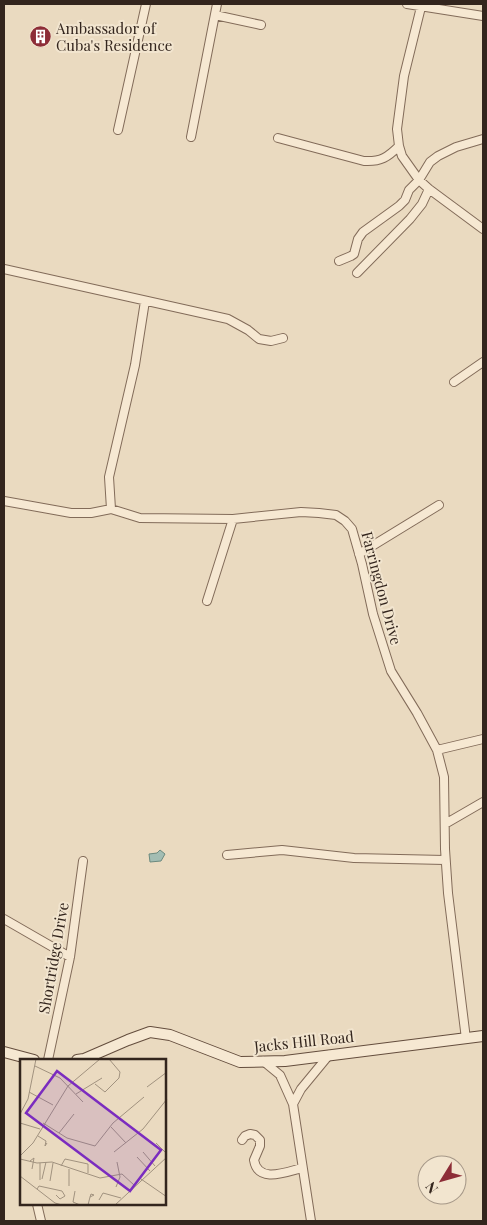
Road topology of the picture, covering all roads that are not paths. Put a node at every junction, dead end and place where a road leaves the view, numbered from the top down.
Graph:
1 (146, 4) edge
2 (217, 4) edge
3 (407, 4) edge
4 (483, 6) edge
5 (421, 7) junction
6 (214, 15) junction
7 (482, 16) edge
8 (261, 25) dead end
9 (118, 130) dead end
10 (191, 138) dead end
11 (278, 138) dead end
12 (483, 139) edge
13 (399, 146) junction
14 (419, 180) junction
15 (428, 189) junction
16 (483, 229) edge
17 (339, 262) dead end
18 (4, 268) edge
19 (358, 274) dead end
20 (145, 301) junction
21 (283, 338) dead end
22 (483, 362) edge
23 (454, 382) dead end
24 (4, 501) edge
25 (439, 505) dead end
26 (111, 509) junction
27 (233, 519) junction
28 (360, 554) junction
29 (207, 601) dead end
30 (483, 739) edge
31 (437, 750) junction
32 (483, 802) edge
33 (445, 824) junction
34 (227, 854) dead end
35 (445, 860) junction
36 (83, 861) dead end
37 (4, 919) edge
38 (70, 957) junction
39 (483, 1036) edge
40 (466, 1039) junction
41 (4, 1052) edge
42 (329, 1054) junction
43 (30, 1059) edge
44 (48, 1059) edge
45 (84, 1059) edge
46 (263, 1061) junction
47 (293, 1104) junction
48 (242, 1140) dead end
49 (302, 1168) junction
50 (38, 1205) edge
51 (41, 1221) edge
52 (311, 1221) edge

1 - 9 street
2 - 6 street
3 - 5 street
4 - 7 street
5 - 7 street
5 - 13 street
6 - 8 street
6 - 10 street
11 - 13 street
12 - 14 street
13 - 14 street
14 - 15 street
14 - 17 street
15 - 16 street
15 - 19 street
18 - 20 street
20 - 21 street
20 - 26 street
22 - 23 street
24 - 26 street
25 - 28 street
26 - 27 street, Farringdon Drive
27 - 28 street, Farringdon Drive
27 - 29 street
28 - 31 street, Farringdon Drive
30 - 31 street
31 - 33 street, Farringdon Drive
32 - 33 street
33 - 35 street, Farringdon Drive
34 - 35 street
35 - 40 street, Farringdon Drive
36 - 38 street, Shortridge Drive
37 - 38 street
38 - 44 street, Shortridge Drive
39 - 40 street, Jacks Hill Road
40 - 42 street, Jacks Hill Road
41 - 43 street
42 - 46 street, Jacks Hill Road
42 - 47 street
45 - 46 street, Jacks Hill Road
46 - 47 street
47 - 49 street
48 - 49 street
49 - 52 street
50 - 51 street

